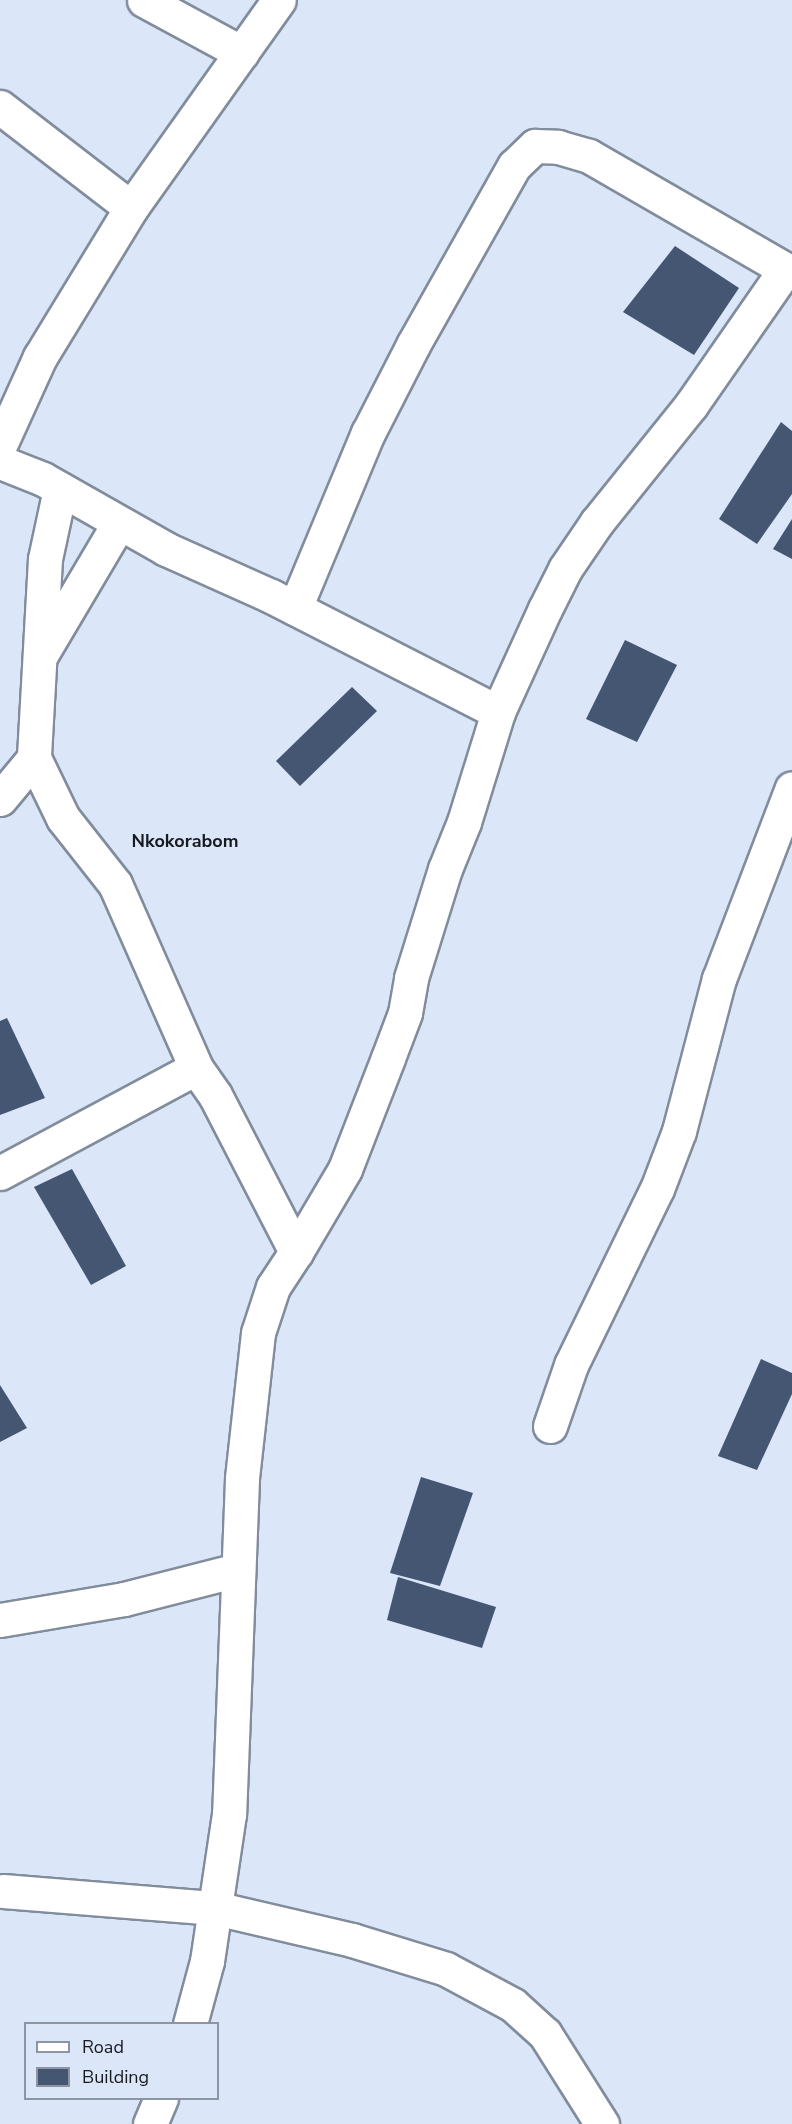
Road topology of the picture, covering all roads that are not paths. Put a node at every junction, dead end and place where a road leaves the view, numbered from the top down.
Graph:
1 (144, 0) edge
2 (279, 0) edge
3 (242, 53) junction
4 (0, 107) edge
5 (131, 208) junction
6 (788, 272) edge
7 (0, 445) edge
8 (0, 462) edge
9 (60, 489) junction
10 (119, 523) junction
11 (295, 608) junction
12 (40, 657) junction
13 (498, 712) junction
14 (34, 758) junction
15 (792, 788) edge
16 (0, 799) edge
17 (196, 1068) junction
18 (0, 1173) edge
19 (296, 1252) junction
20 (550, 1426) dead end
21 (238, 1570) junction
22 (0, 1620) edge
23 (1, 1886) edge
24 (215, 1908) junction
25 (191, 2022) edge
26 (160, 2100) edge
27 (150, 2124) edge
28 (602, 2124) edge

1 - 3 street
2 - 3 street
3 - 5 street
4 - 5 street
5 - 7 street
6 - 11 street
6 - 13 street
8 - 9 street
9 - 10 street
9 - 12 street
10 - 11 street
10 - 12 street
11 - 13 street
12 - 14 street
13 - 19 street
14 - 16 street
14 - 17 street
15 - 20 street
17 - 18 street
17 - 19 street
19 - 21 street
21 - 22 street
21 - 24 street
23 - 24 street
24 - 25 street
24 - 28 street
26 - 27 street

